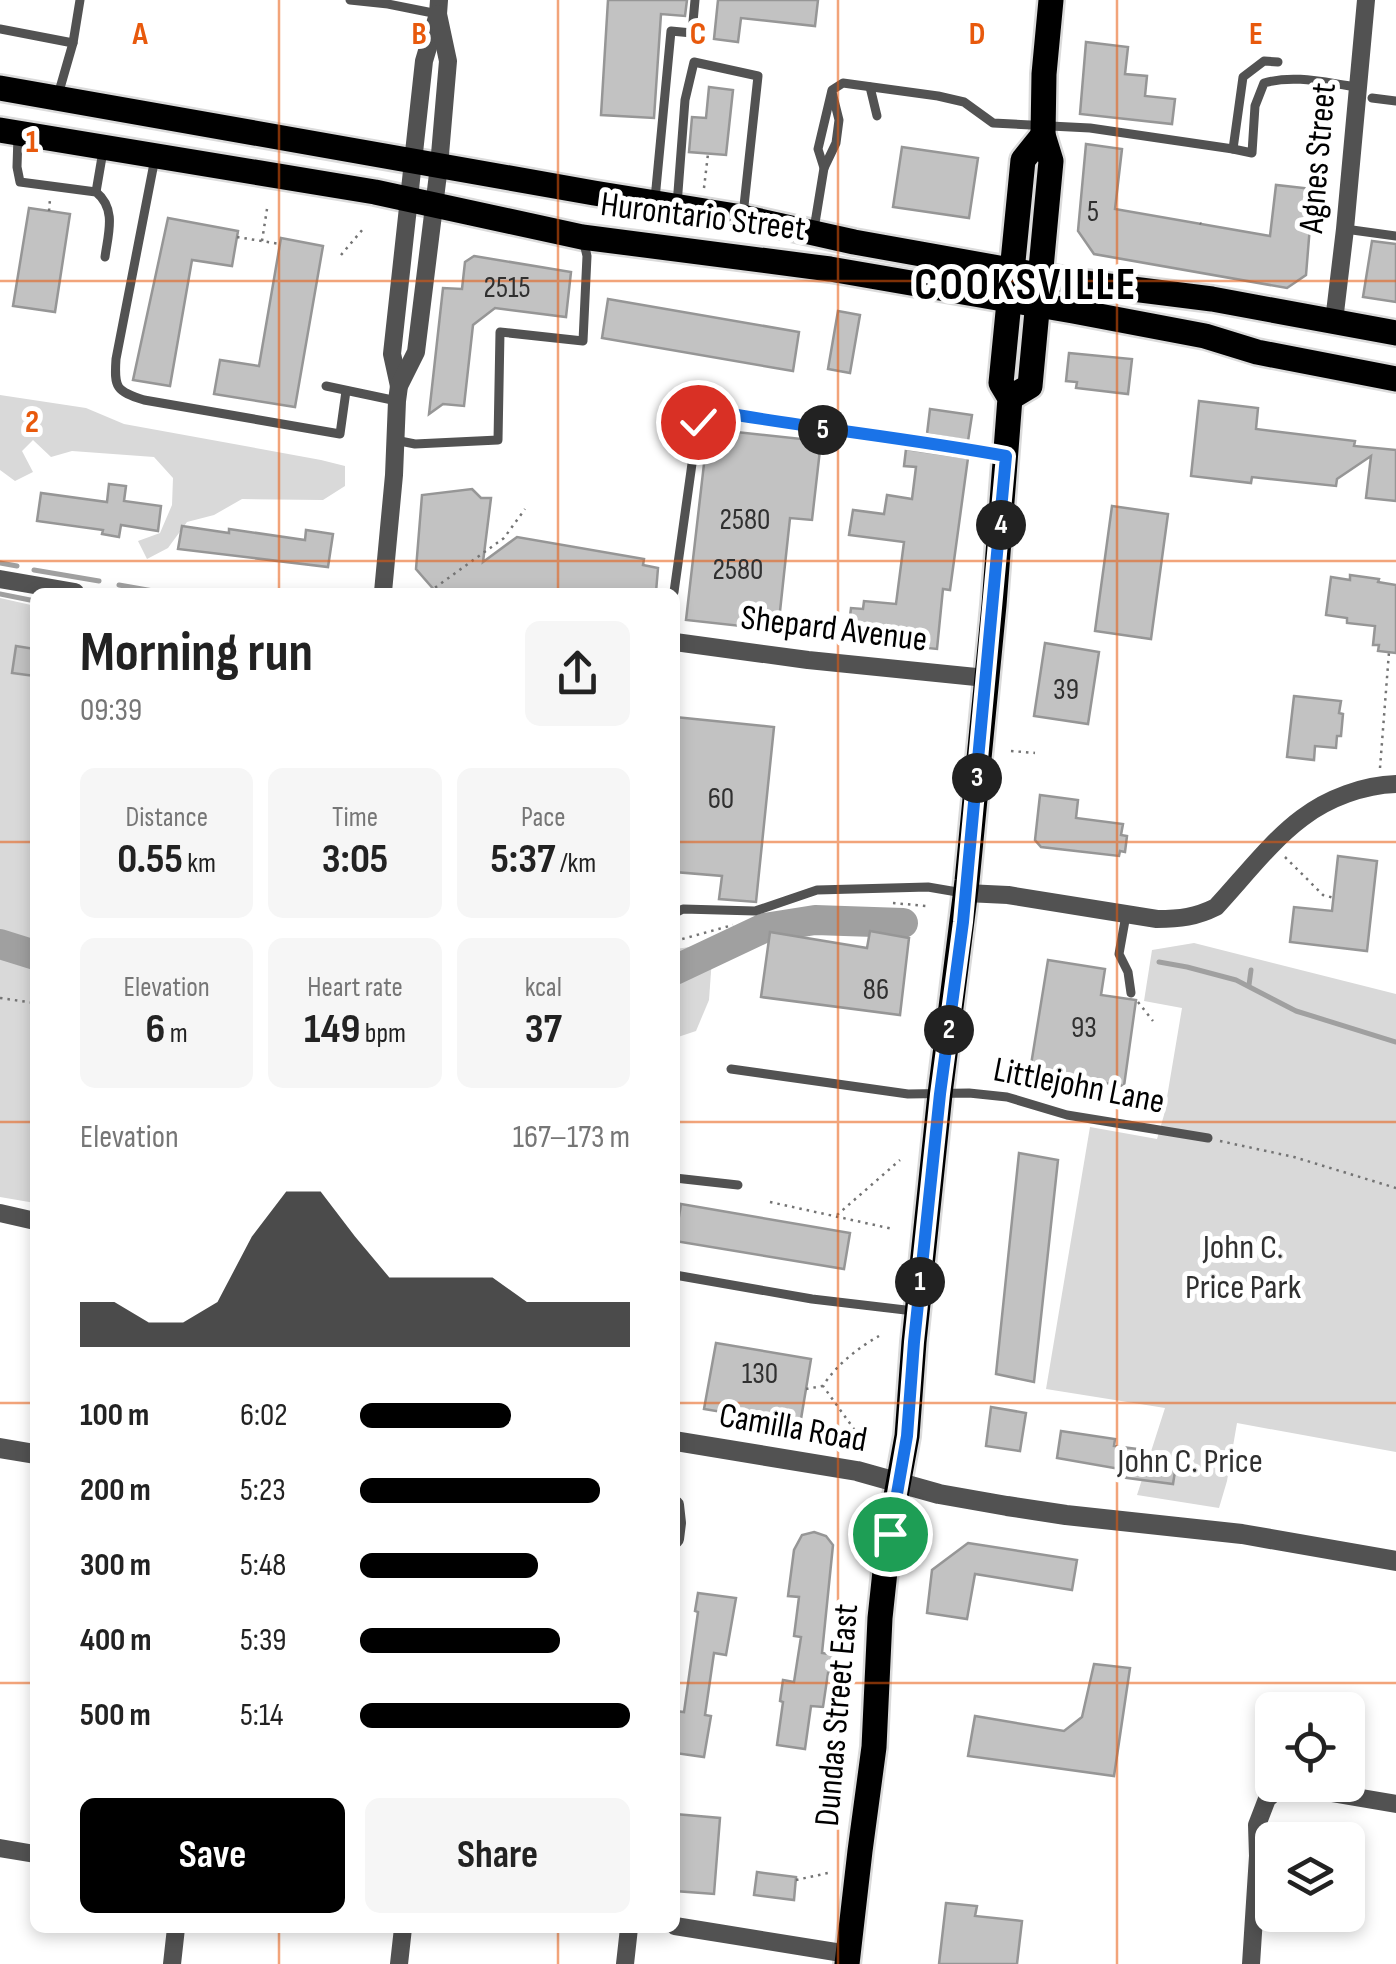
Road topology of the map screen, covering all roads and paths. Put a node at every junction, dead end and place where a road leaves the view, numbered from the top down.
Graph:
1 (80, 0) edge
2 (350, 0) edge
3 (694, 0) edge
4 (1051, 0) edge
5 (1366, 0) edge
6 (438, 7) edge
7 (0, 29) edge
8 (72, 42) junction
9 (1278, 62) dead end
10 (870, 87) junction
11 (0, 88) edge
12 (832, 90) junction
13 (1365, 92) junction
14 (58, 98) junction
15 (1396, 101) edge
16 (877, 116) dead end
17 (1044, 130) junction
18 (9, 131) edge
19 (104, 147) junction
20 (1233, 148) junction
21 (708, 154) dead end
22 (156, 156) junction
23 (426, 163) junction
24 (824, 168) junction
25 (96, 192) junction
26 (422, 202) junction
27 (678, 202) junction
28 (268, 209) dead end
29 (742, 218) junction
30 (363, 229) dead end
31 (1345, 229) junction
32 (814, 233) junction
33 (1396, 236) edge
34 (237, 237) dead end
35 (582, 237) junction
36 (262, 241) junction
37 (280, 244) dead end
38 (341, 256) dead end
39 (104, 257) dead end
40 (1012, 270) junction
41 (1040, 275) junction
42 (1009, 300) junction
43 (1038, 305) junction
44 (1334, 321) junction
45 (1396, 333) edge
46 (1396, 379) edge
47 (326, 386) dead end
48 (346, 391) junction
49 (398, 393) junction
50 (1010, 398) junction
51 (395, 440) junction
52 (1006, 456) junction
53 (526, 510) dead end
54 (0, 579) edge
55 (52, 588) edge
56 (382, 588) edge
57 (435, 588) edge
58 (675, 588) edge
59 (680, 643) edge
60 (1388, 652) dead end
61 (986, 678) junction
62 (1011, 751) dead end
63 (1035, 753) dead end
64 (1387, 784) edge
65 (1274, 846) junction
66 (966, 893) junction
67 (1334, 898) dead end
68 (888, 902) dead end
69 (926, 906) dead end
70 (680, 910) edge
71 (1126, 915) junction
72 (746, 921) dead end
73 (680, 940) edge
74 (1131, 993) joint
75 (0, 998) edge
76 (30, 1002) edge
77 (1153, 1021) dead end
78 (731, 1069) dead end
79 (940, 1094) junction
80 (1208, 1138) joint
81 (900, 1160) dead end
82 (680, 1179) edge
83 (738, 1185) dead end
84 (1396, 1188) edge
85 (770, 1202) dead end
86 (0, 1214) edge
87 (835, 1217) junction
88 (30, 1220) edge
89 (893, 1229) dead end
90 (680, 1275) edge
91 (916, 1312) junction
92 (880, 1336) dead end
93 (823, 1386) junction
94 (806, 1389) dead end
95 (859, 1436) dead end
96 (680, 1442) edge
97 (0, 1448) edge
98 (30, 1453) edge
99 (899, 1482) junction
100 (1396, 1561) edge
101 (1396, 1804) edge
102 (0, 1848) edge
103 (30, 1853) edge
104 (828, 1873) dead end
105 (796, 1880) dead end
106 (680, 1927) edge
107 (175, 1933) edge
108 (402, 1933) edge
109 (628, 1933) edge
110 (848, 1959) edge
111 (172, 1964) edge
112 (399, 1964) edge
113 (625, 1964) edge
114 (1252, 1964) edge

1 - 8 lane
2 - 6 lane
3 - 27 lane
4 - 17 main road
5 - 13 street, Agnes Street
6 - 23 street
7 - 8 lane
8 - 14 lane
9 - 20 lane
10 - 12 lane
10 - 16 lane
10 - 17 lane
11 - 14 main road, Hurontario Street
12 - 24 lane
12 - 24 lane
13 - 15 lane
13 - 20 lane
13 - 31 street, Agnes Street
14 - 23 main road, Hurontario Street
17 - 20 lane
17 - 40 main road, Dundas Street East
17 - 41 main road
18 - 19 main road, Hurontario Street
18 - 25 lane
19 - 22 main road, Hurontario Street
19 - 25 lane
21 - 27 path
22 - 26 main road, Hurontario Street
22 - 48 lane
23 - 26 street
23 - 27 main road, Hurontario Street
24 - 32 lane
25 - 39 lane
26 - 35 main road, Hurontario Street
26 - 49 street
27 - 29 main road, Hurontario Street
27 - 29 lane
28 - 36 path
29 - 32 main road, Hurontario Street
30 - 38 path
31 - 33 lane
31 - 44 street, Agnes Street
32 - 40 main road, Hurontario Street
34 - 36 path
35 - 42 main road, Hurontario Street
35 - 51 lane
36 - 37 path
40 - 41 main road, Hurontario Street
40 - 42 main road, Dundas Street East
41 - 43 main road
41 - 44 main road, Hurontario Street
42 - 43 main road, Hurontario Street
42 - 50 main road, Dundas Street East
43 - 46 main road, Hurontario Street
43 - 50 main road, Dundas Street East
44 - 45 main road, Hurontario Street
47 - 48 lane
48 - 49 lane
49 - 51 street
50 - 52 main road, Dundas Street East
51 - 56 street
52 - 58 lane
52 - 61 main road, Dundas Street East
53 - 57 path
54 - 55 street
59 - 61 street, Shepard Avenue
60 - 64 path
61 - 66 main road, Dundas Street East
62 - 63 path
64 - 65 street
65 - 67 path
65 - 71 street
66 - 70 lane
66 - 71 street
66 - 79 main road, Dundas Street East
68 - 69 path
71 - 74 lane
72 - 73 path
74 - 77 path
75 - 76 path
78 - 79 lane, Littlejohn Lane
79 - 80 lane, Littlejohn Lane
79 - 91 main road, Dundas Street East
80 - 84 path
81 - 87 path
82 - 83 lane
85 - 87 path
86 - 88 street
87 - 89 path
90 - 91 lane
91 - 99 main road, Dundas Street East
92 - 93 path
93 - 94 path
93 - 95 path
96 - 99 street, Camilla Road
97 - 98 street
99 - 100 street, Camilla Road
99 - 110 main road, Dundas Street East
101 - 114 street
102 - 103 street
104 - 105 path
106 - 110 street
107 - 111 street
108 - 112 street
109 - 113 street

